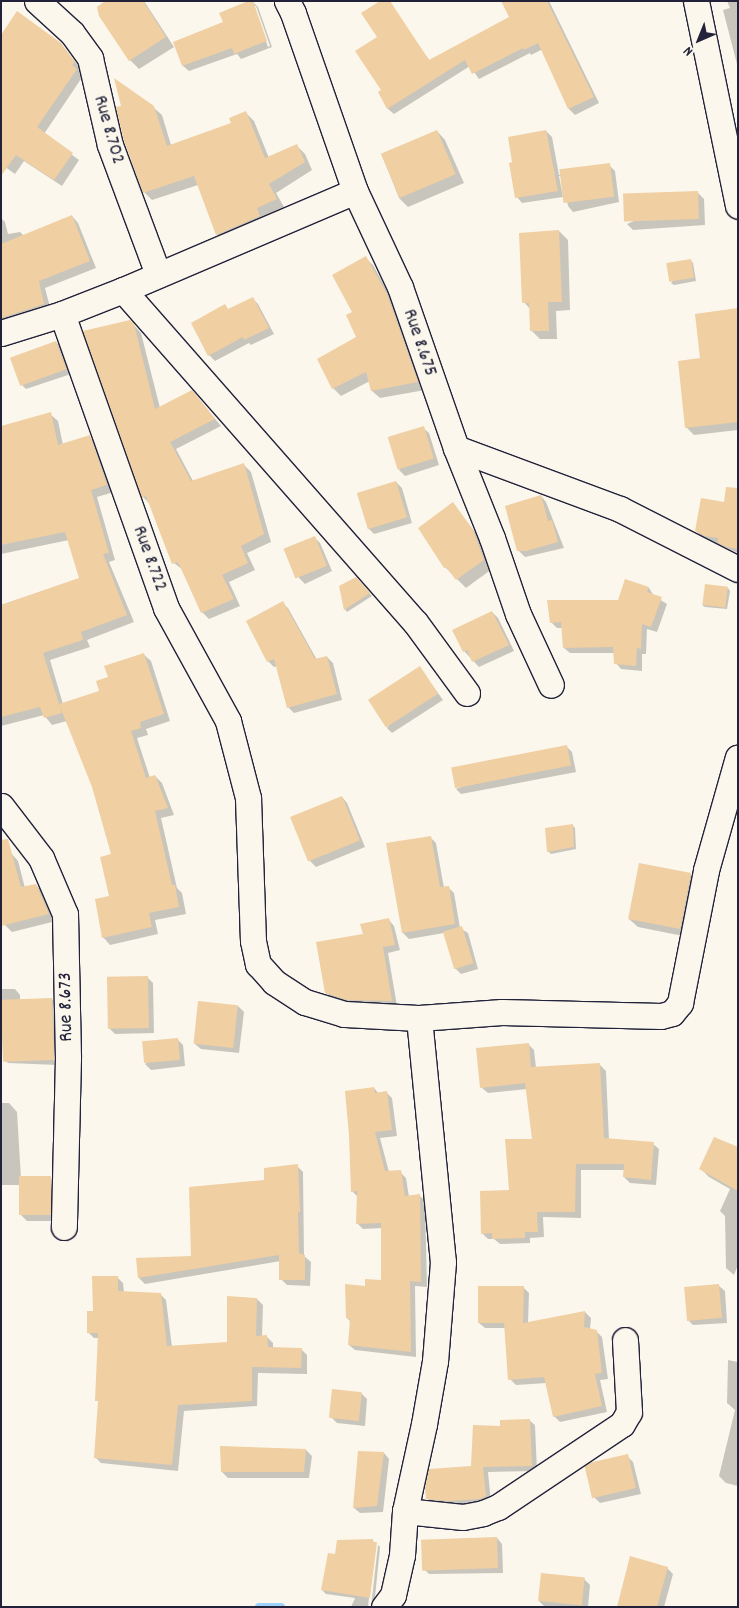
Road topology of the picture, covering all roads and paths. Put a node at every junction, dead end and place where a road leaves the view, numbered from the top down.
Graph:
1 (37, 1) edge
2 (287, 1) edge
3 (696, 1) edge
4 (355, 191) junction
5 (738, 206) edge
6 (158, 274) junction
7 (124, 290) junction
8 (62, 314) junction
9 (1, 333) edge
10 (456, 448) junction
11 (738, 569) edge
12 (551, 685) dead end
13 (467, 693) dead end
14 (738, 756) edge
15 (1, 806) edge
16 (419, 1018) junction
17 (64, 1227) dead end
18 (625, 1340) dead end
19 (405, 1511) junction
20 (384, 1607) edge

1 - 6 street, Rue 8.702
2 - 4 street, Rue 8.675
3 - 5 street
4 - 6 street
4 - 10 street, Rue 8.675
6 - 7 street
7 - 8 street
7 - 13 street
8 - 9 street
8 - 16 street, Rue 8.722
10 - 11 street
10 - 12 street, Rue 8.675
14 - 16 street, Rue 8.722
15 - 17 street, Rue 8.673
16 - 19 street
18 - 19 street
19 - 20 street

